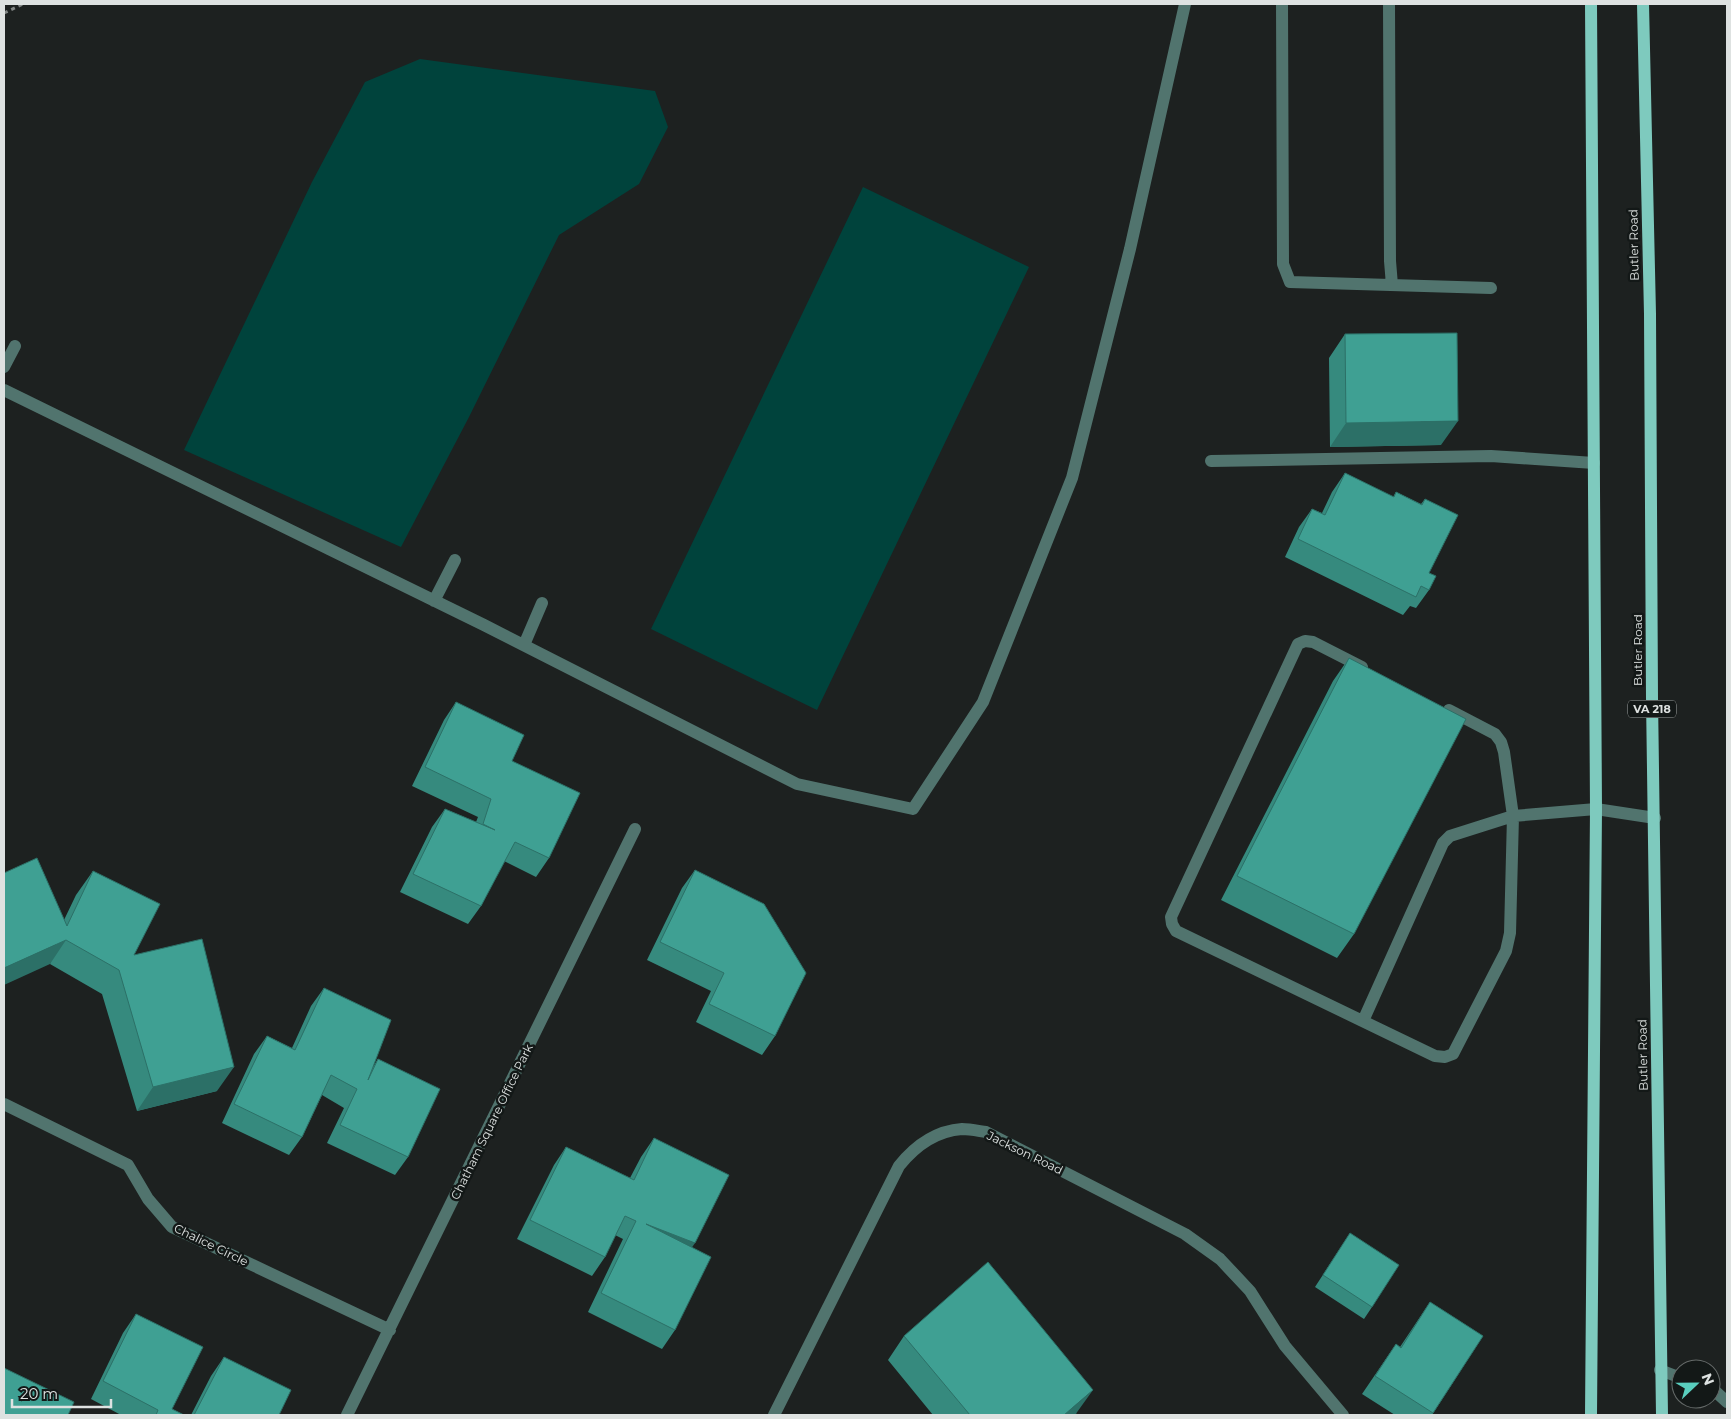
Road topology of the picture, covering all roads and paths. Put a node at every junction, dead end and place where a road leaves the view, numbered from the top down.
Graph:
1 (23, 4) edge
2 (1186, 4) edge
3 (1282, 4) edge
4 (1388, 4) edge
5 (1591, 4) edge
6 (1643, 4) edge
7 (4, 13) edge
8 (1392, 285) junction
9 (1491, 288) dead end
10 (15, 346) dead end
11 (4, 367) edge
12 (4, 390) edge
13 (1211, 461) dead end
14 (1594, 463) junction
15 (455, 560) dead end
16 (434, 600) junction
17 (542, 603) dead end
18 (524, 645) junction
19 (1374, 673) edge
20 (1434, 703) edge
21 (1596, 810) junction
22 (1513, 816) junction
23 (1655, 818) junction
24 (635, 829) dead end
25 (1363, 1021) junction
26 (4, 1104) edge
27 (390, 1330) junction
28 (1660, 1370) junction
29 (1671, 1374) edge
30 (347, 1415) edge
31 (774, 1415) edge
32 (1342, 1415) edge
33 (1591, 1415) edge
34 (1662, 1415) edge

1 - 7 path
2 - 18 street
3 - 8 street
4 - 8 street
5 - 14 main road
6 - 23 main road, Butler Road / VA 218
8 - 9 street
10 - 11 street
12 - 16 street
13 - 14 street
14 - 21 main road
15 - 16 street
16 - 18 street
17 - 18 street
19 - 25 street
20 - 22 street
21 - 22 street
21 - 23 street
21 - 33 main road
22 - 25 street
22 - 25 street
23 - 28 main road, Butler Road / VA 218
24 - 27 street, Chatham Square Office Park
26 - 27 street, Chalice Circle
27 - 30 street, Chatham Square Office Park
28 - 29 street
28 - 34 main road, Butler Road / VA 218
31 - 32 street, Jackson Road

